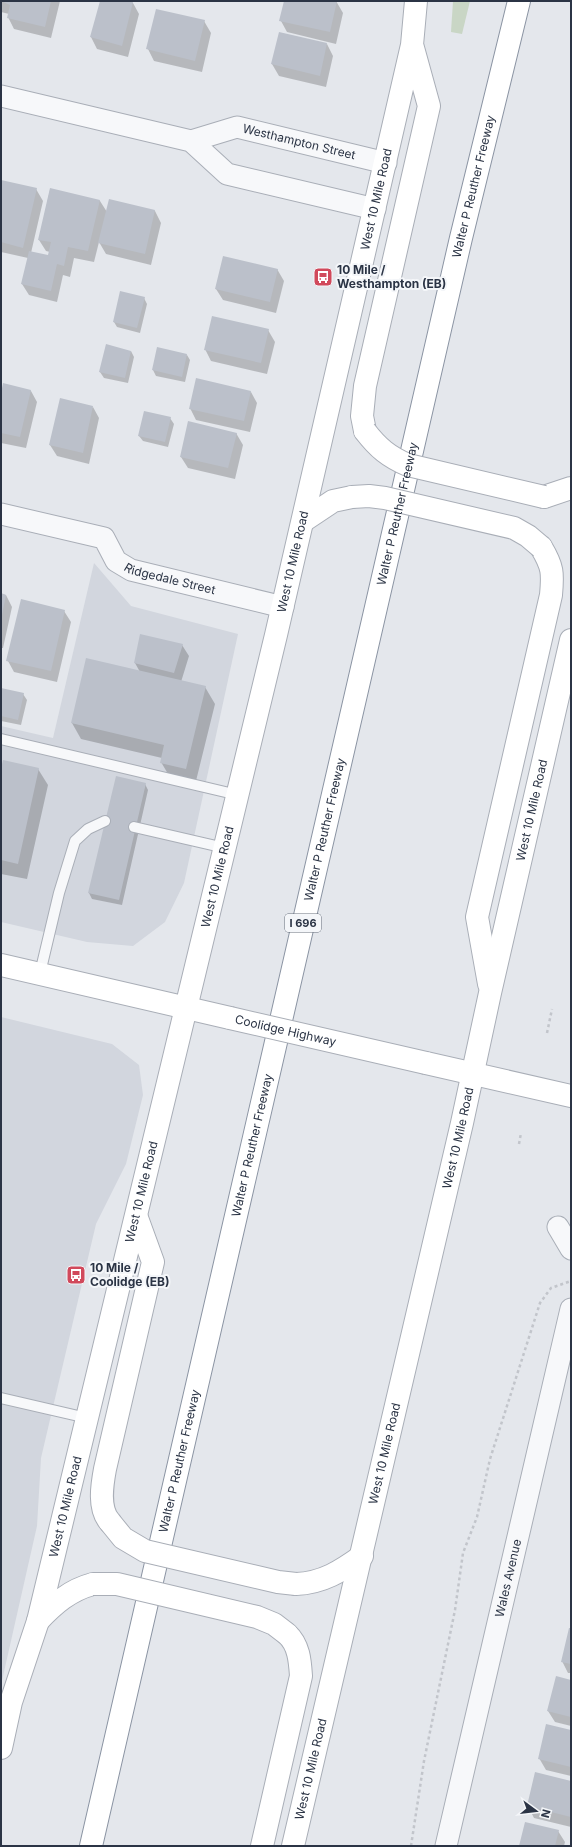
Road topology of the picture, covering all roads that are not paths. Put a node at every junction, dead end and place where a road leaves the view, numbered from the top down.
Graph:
1 (416, 1) edge
2 (519, 1) edge
3 (412, 44) junction
4 (1, 96) edge
5 (191, 141) junction
6 (386, 163) junction
7 (374, 209) junction
8 (571, 488) edge
9 (1, 514) edge
10 (303, 521) junction
11 (283, 607) junction
12 (571, 640) edge
13 (1, 739) edge
14 (238, 795) junction
15 (105, 821) dead end
16 (134, 827) dead end
17 (225, 848) junction
18 (1, 965) edge
19 (40, 973) junction
20 (490, 993) junction
21 (187, 1008) junction
22 (472, 1073) junction
23 (571, 1096) edge
24 (137, 1218) junction
25 (558, 1226) dead end
26 (571, 1249) edge
27 (571, 1310) edge
28 (1, 1398) edge
29 (87, 1418) junction
30 (362, 1556) junction
31 (38, 1621) junction
32 (1, 1748) edge
33 (90, 1846) edge
34 (262, 1846) edge
35 (293, 1846) edge
36 (446, 1846) edge

1 - 3 main road, West 10 Mile Road
2 - 33 main road, Walter P Reuther Freeway / I 696
3 - 6 main road, West 10 Mile Road
3 - 8 main road, bridge
4 - 5 street, Westhampton Street
5 - 6 street, Westhampton Street
5 - 7 street, Westhampton Street
6 - 7 main road, West 10 Mile Road
7 - 10 main road, West 10 Mile Road
9 - 11 street, Ridgedale Street
10 - 11 main road, West 10 Mile Road
10 - 20 main road, bridge
11 - 14 main road, West 10 Mile Road
12 - 20 main road, West 10 Mile Road
13 - 14 lane
14 - 17 main road, West 10 Mile Road
15 - 19 lane
16 - 17 lane
17 - 21 main road, West 10 Mile Road
18 - 19 main road, Coolidge Highway
19 - 21 main road, Coolidge Highway
20 - 22 main road, West 10 Mile Road
21 - 22 main road, Coolidge Highway, bridge
21 - 24 main road, West 10 Mile Road
22 - 23 main road, Coolidge Highway
22 - 30 main road, West 10 Mile Road
24 - 29 main road, West 10 Mile Road
24 - 30 main road, bridge
25 - 26 street
27 - 36 street, Wales Avenue
28 - 29 lane
29 - 31 main road, West 10 Mile Road
30 - 35 main road, West 10 Mile Road
31 - 32 main road, West 10 Mile Road
31 - 34 main road, bridge

